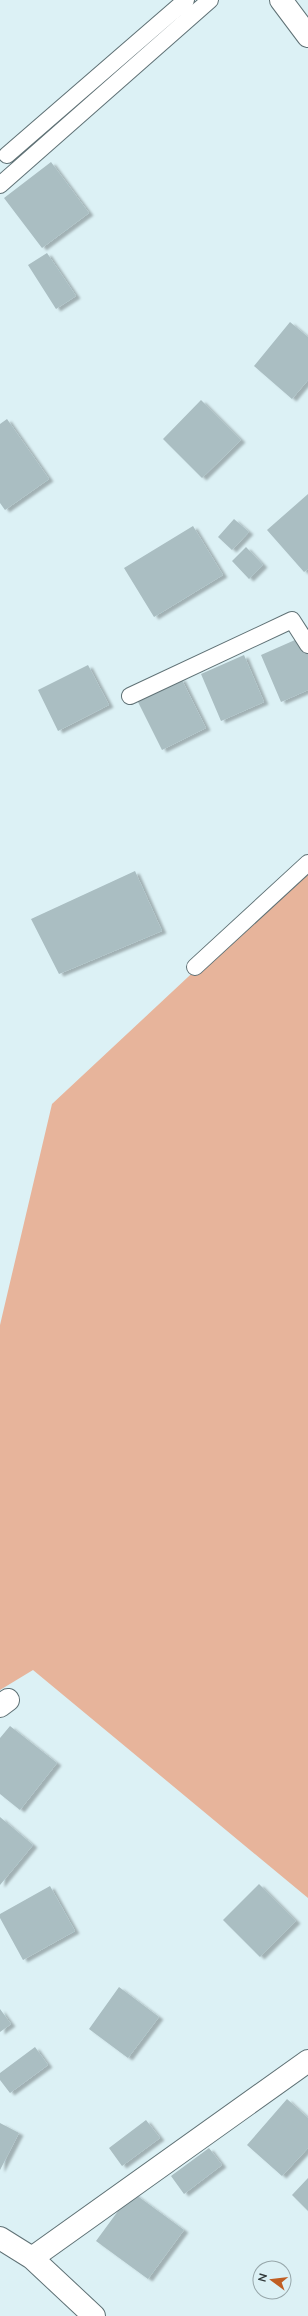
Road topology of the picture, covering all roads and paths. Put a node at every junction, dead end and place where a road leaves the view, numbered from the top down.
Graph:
1 (186, 0) edge
2 (210, 0) edge
3 (280, 0) edge
4 (308, 36) edge
5 (7, 155) dead end
6 (0, 185) edge
7 (308, 645) edge
8 (130, 696) dead end
9 (308, 862) edge
10 (195, 967) dead end
11 (308, 2061) edge
12 (0, 2238) edge
13 (32, 2258) junction
14 (94, 2316) edge

1 - 5 lane
2 - 6 lane
3 - 4 street
7 - 8 lane
9 - 10 lane
11 - 13 street
12 - 13 street
13 - 14 street

